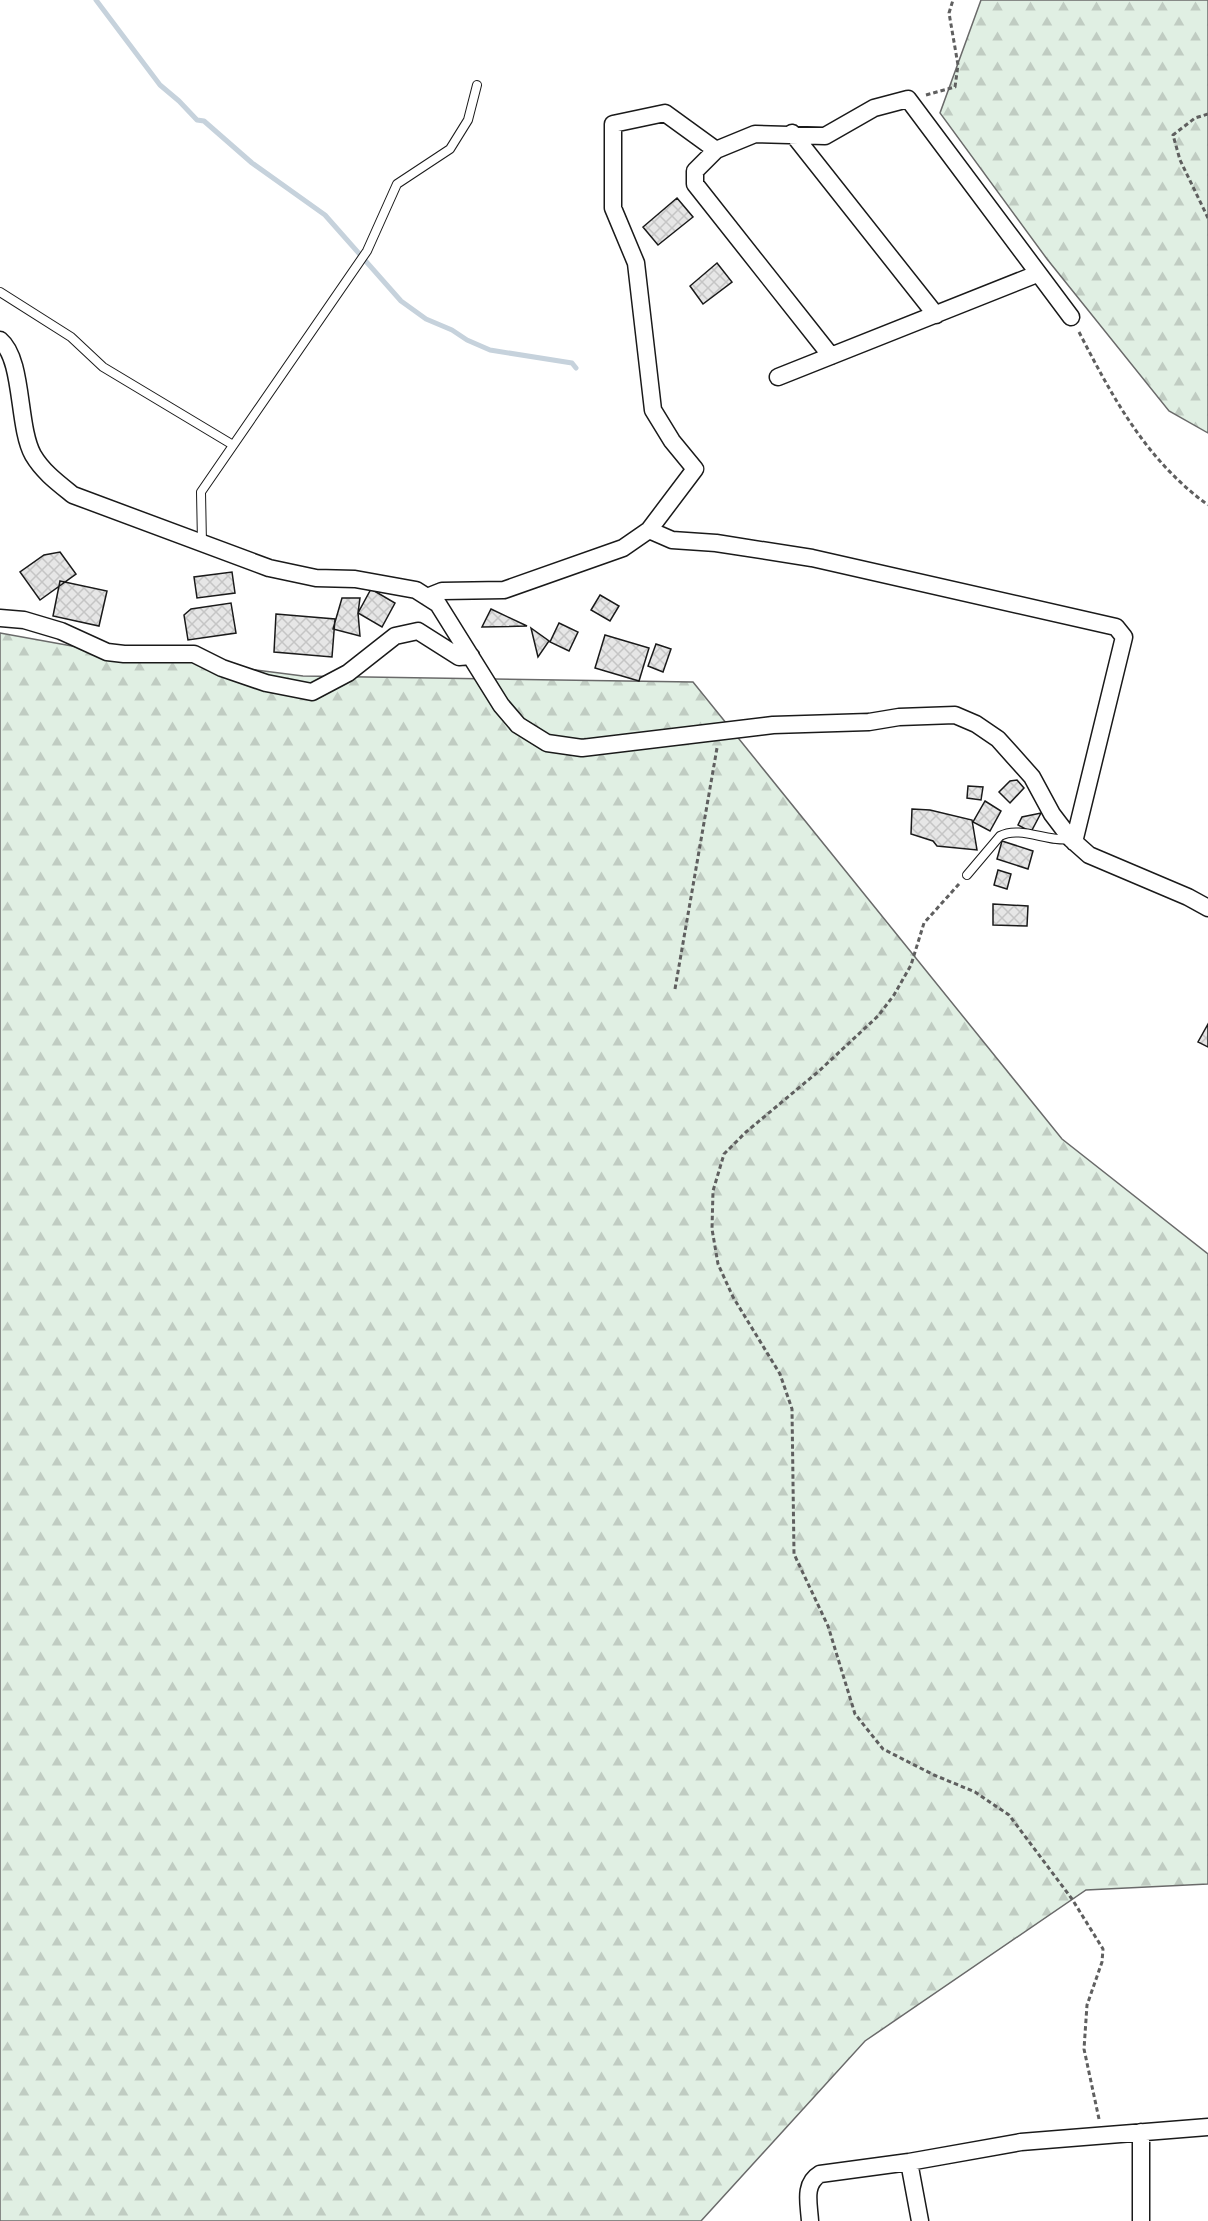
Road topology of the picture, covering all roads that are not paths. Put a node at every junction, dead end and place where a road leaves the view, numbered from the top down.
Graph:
1 (477, 85) dead end
2 (792, 133) junction
3 (716, 150) junction
4 (1037, 274) junction
5 (0, 292) edge
6 (936, 315) junction
7 (1071, 317) road end
8 (0, 340) edge
9 (831, 356) junction
10 (778, 377) dead end
11 (233, 445) junction
12 (649, 530) junction
13 (202, 543) junction
14 (427, 597) junction
15 (0, 618) edge
16 (471, 656) junction
17 (1072, 841) junction
18 (967, 875) road end
19 (1208, 896) edge
20 (1188, 897) junction
21 (1208, 908) edge
22 (1208, 2127) edge
23 (1141, 2132) junction
24 (909, 2162) junction
25 (810, 2221) edge
26 (920, 2221) edge
27 (1141, 2221) edge

1 - 11 lane
2 - 3 street
2 - 4 street
2 - 6 street
3 - 9 street
3 - 12 street
4 - 6 street
4 - 7 street
5 - 11 lane
6 - 9 street
8 - 13 street
9 - 10 street
11 - 13 lane
12 - 14 street
12 - 17 street
13 - 14 street
14 - 16 street
15 - 16 street
16 - 17 street
17 - 18 lane
17 - 20 street
19 - 20 street
20 - 21 street
22 - 23 street
23 - 24 street
23 - 27 street
24 - 25 street
24 - 26 street

